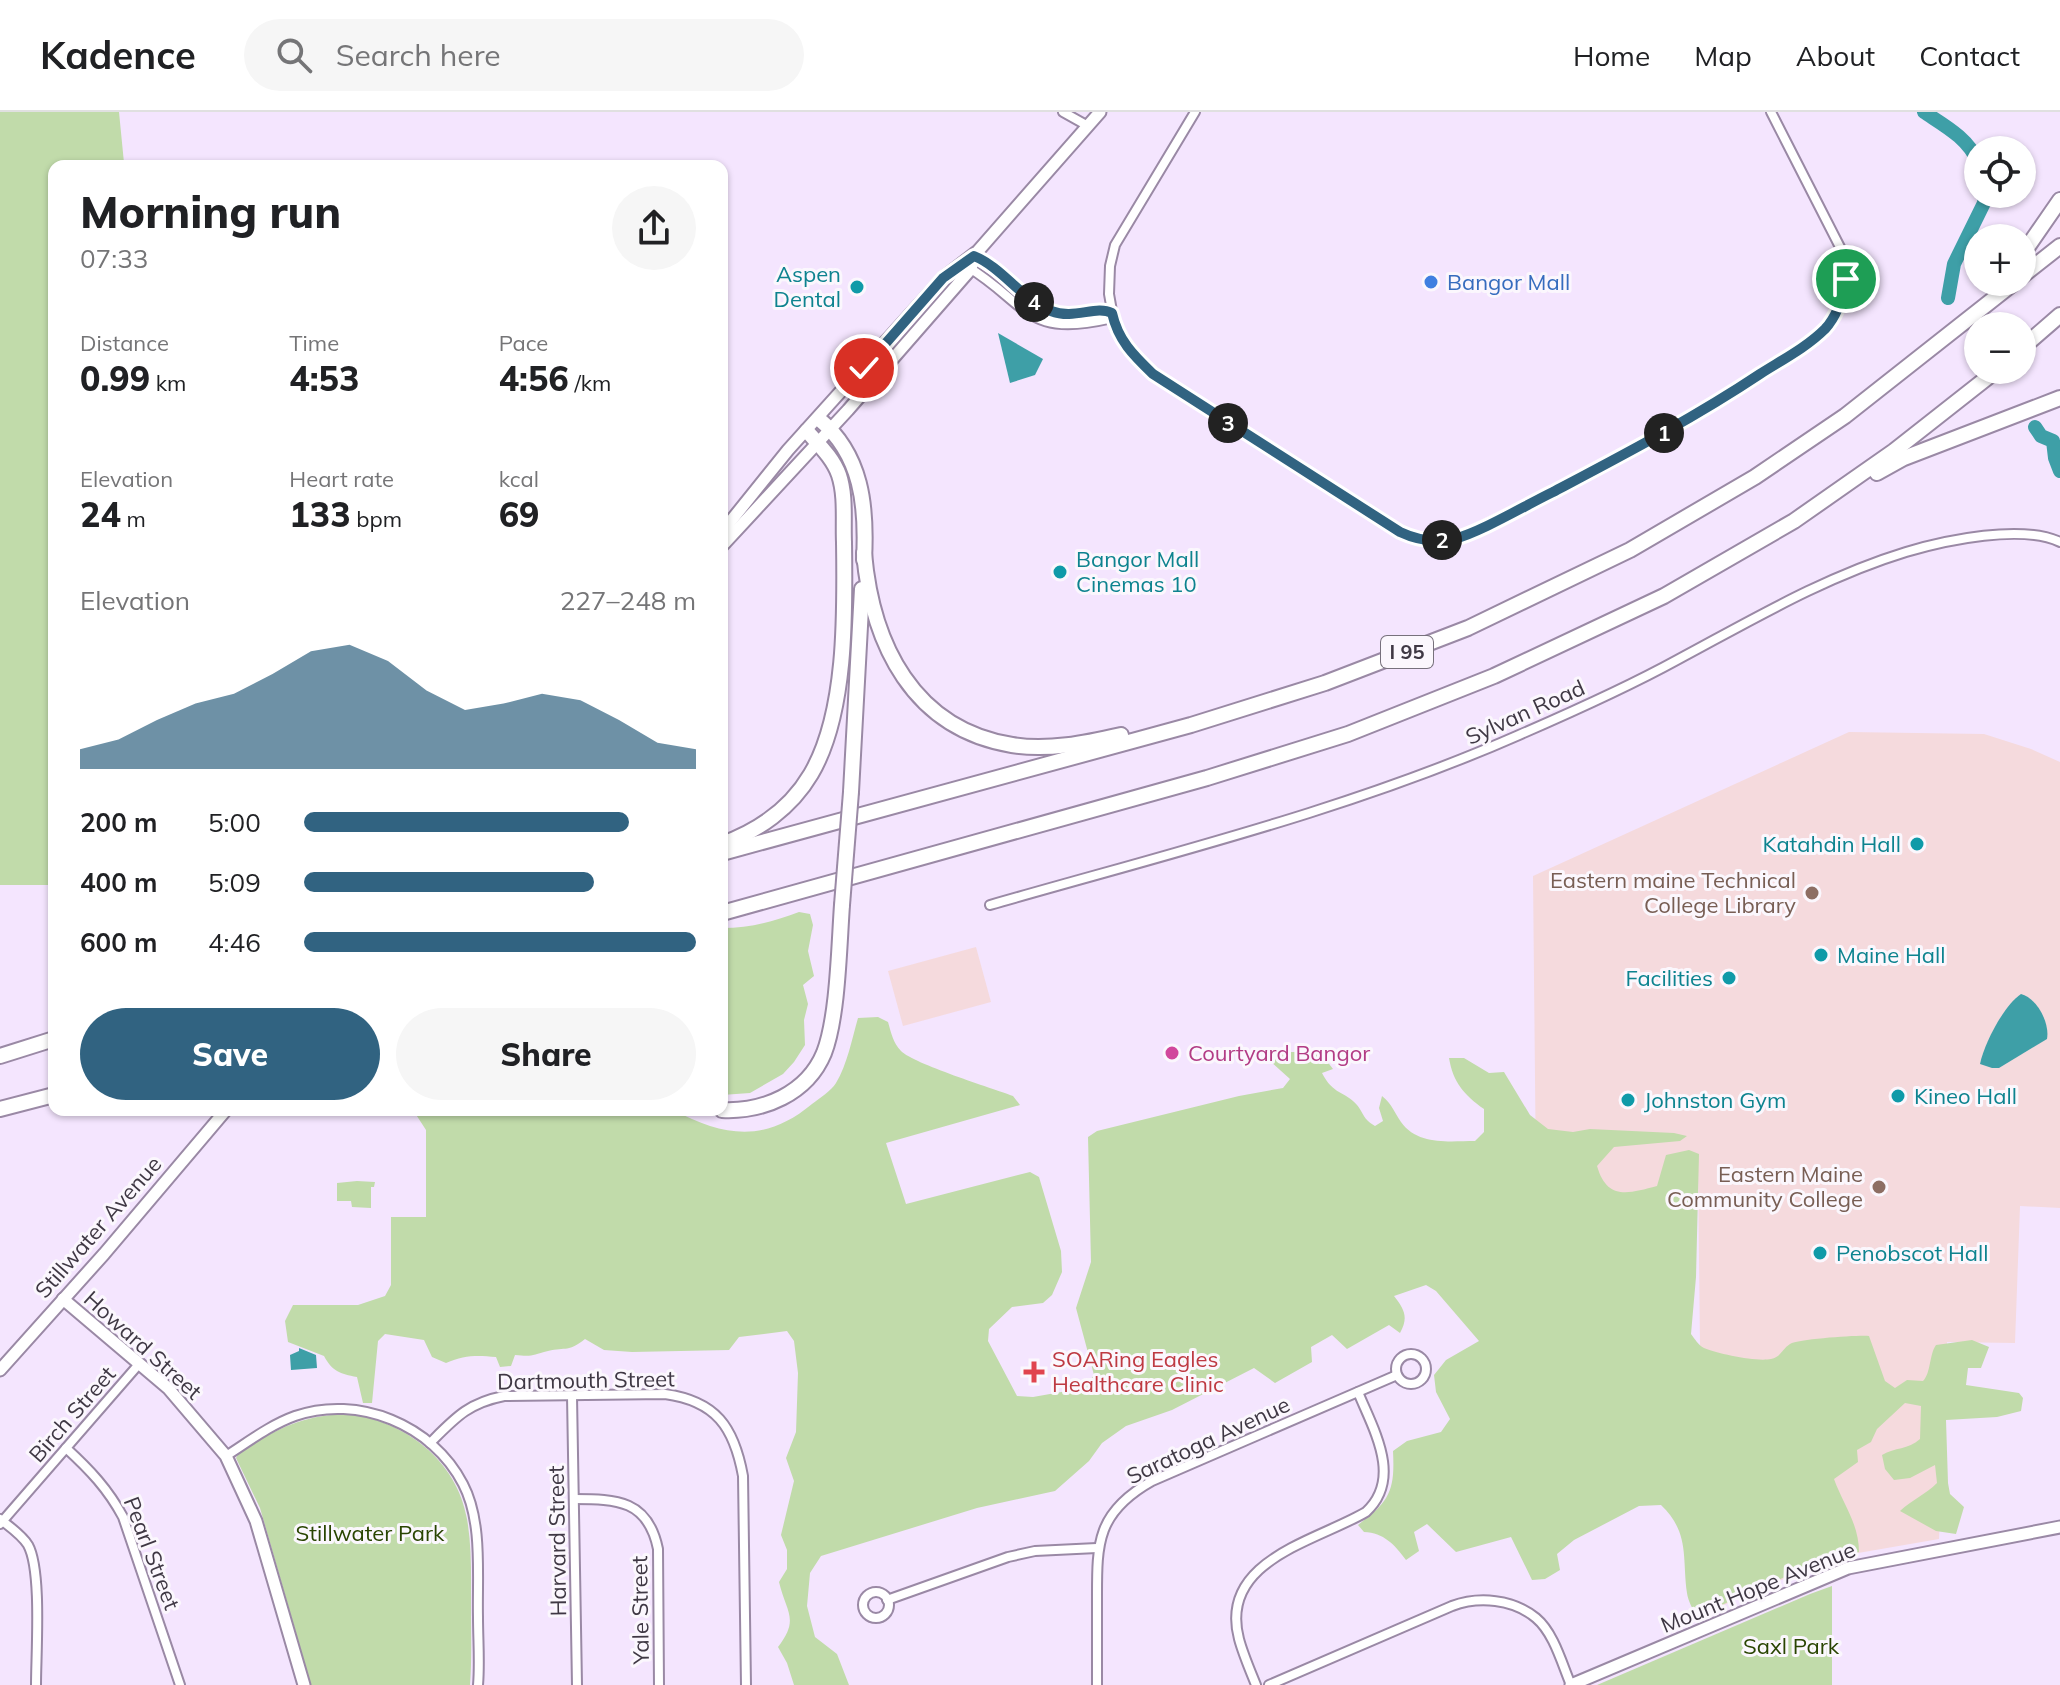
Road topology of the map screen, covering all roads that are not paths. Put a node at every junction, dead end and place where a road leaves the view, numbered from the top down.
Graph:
1 (1063, 112) edge
2 (1100, 112) edge
3 (1195, 112) edge
4 (1771, 112) edge
5 (1088, 126) junction
6 (2060, 200) edge
7 (2036, 235) edge
8 (2060, 246) edge
9 (969, 263) junction
10 (2036, 265) edge
11 (1989, 296) edge
12 (1998, 296) edge
13 (1979, 311) junction
14 (1112, 313) junction
15 (2060, 315) edge
16 (2036, 336) edge
17 (1979, 384) edge
18 (2060, 398) edge
19 (819, 419) junction
20 (831, 429) junction
21 (807, 431) junction
22 (818, 443) junction
23 (1794, 521) junction
24 (728, 525) edge
25 (728, 540) edge
26 (2060, 542) edge
27 (864, 553) junction
28 (1281, 697) junction
29 (728, 841) edge
30 (728, 851) edge
31 (990, 905) dead end
32 (728, 911) edge
33 (48, 1041) edge
34 (0, 1056) edge
35 (48, 1097) edge
36 (0, 1109) edge
37 (728, 1110) edge
38 (221, 1116) edge
39 (63, 1299) junction
40 (139, 1364) junction
41 (0, 1370) edge
42 (1397, 1375) dead end
43 (1358, 1392) junction
44 (572, 1396) junction
45 (430, 1443) junction
46 (66, 1448) junction
47 (226, 1456) junction
48 (574, 1499) junction
49 (1, 1521) edge
50 (2060, 1527) edge
51 (1097, 1548) junction
52 (887, 1600) dead end
53 (36, 1685) edge
54 (180, 1685) edge
55 (304, 1685) edge
56 (478, 1685) edge
57 (577, 1685) edge
58 (659, 1685) edge
59 (746, 1685) edge
60 (1097, 1685) edge
61 (1256, 1685) edge
62 (1269, 1685) edge
63 (1571, 1685) edge

1 - 5 street
2 - 5 main road
3 - 14 street
4 - 14 street
5 - 9 main road
6 - 7 highway
8 - 10 highway
9 - 14 street
9 - 14 street
9 - 19 main road
9 - 20 main road
11 - 13 highway
12 - 13 highway, I 95
13 - 28 highway, I 95
15 - 16 highway
17 - 23 highway, I 95
18 - 23 highway
19 - 20 highway
19 - 21 main road
20 - 22 main road
20 - 27 highway
21 - 22 highway
21 - 24 main road
22 - 25 main road
22 - 29 highway
23 - 32 highway, I 95
26 - 31 street, Sylvan Road
27 - 28 highway
27 - 37 highway, bridge
28 - 30 highway, I 95
33 - 34 highway
35 - 36 highway
38 - 39 main road, Stillwater Avenue
39 - 40 main road, Howard Street
39 - 41 main road, Stillwater Avenue
40 - 46 street, Birch Street
40 - 47 main road, Howard Street
42 - 43 street, Saratoga Avenue
43 - 51 street, Saratoga Avenue
43 - 61 street
44 - 45 street, Dartmouth Street
44 - 48 street, Harvard Street
44 - 59 street, Dartmouth Street
45 - 47 street
45 - 56 street
46 - 49 street, Birch Street
46 - 54 street, Pearl Street
47 - 55 main road, Howard Street
48 - 57 street, Harvard Street
48 - 58 street, Yale Street
49 - 53 street
50 - 63 main road, Mount Hope Avenue
51 - 52 street
51 - 60 street, Saratoga Avenue
62 - 63 street

